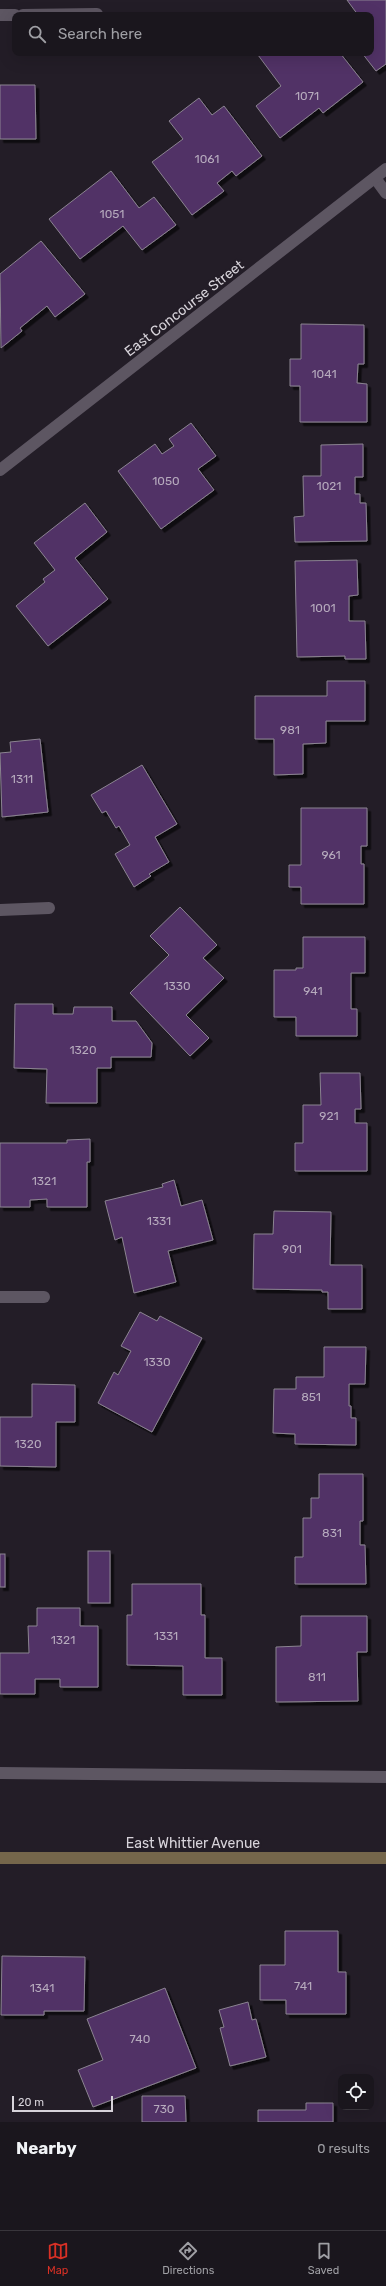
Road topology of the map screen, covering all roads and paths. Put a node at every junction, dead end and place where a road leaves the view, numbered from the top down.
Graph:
1 (0, 15) edge
2 (12, 15) edge
3 (386, 169) edge
4 (375, 178) junction
5 (386, 193) edge
6 (0, 470) edge
7 (49, 908) dead end
8 (0, 910) edge
9 (0, 1297) edge
10 (44, 1297) dead end
11 (0, 1773) edge
12 (386, 1777) edge
13 (0, 1858) edge
14 (386, 1858) edge

1 - 2 street
3 - 4 street, East Concourse Street
4 - 5 street
4 - 6 street, East Concourse Street
7 - 8 street
9 - 10 street
11 - 12 street
13 - 14 street, East Whittier Avenue

